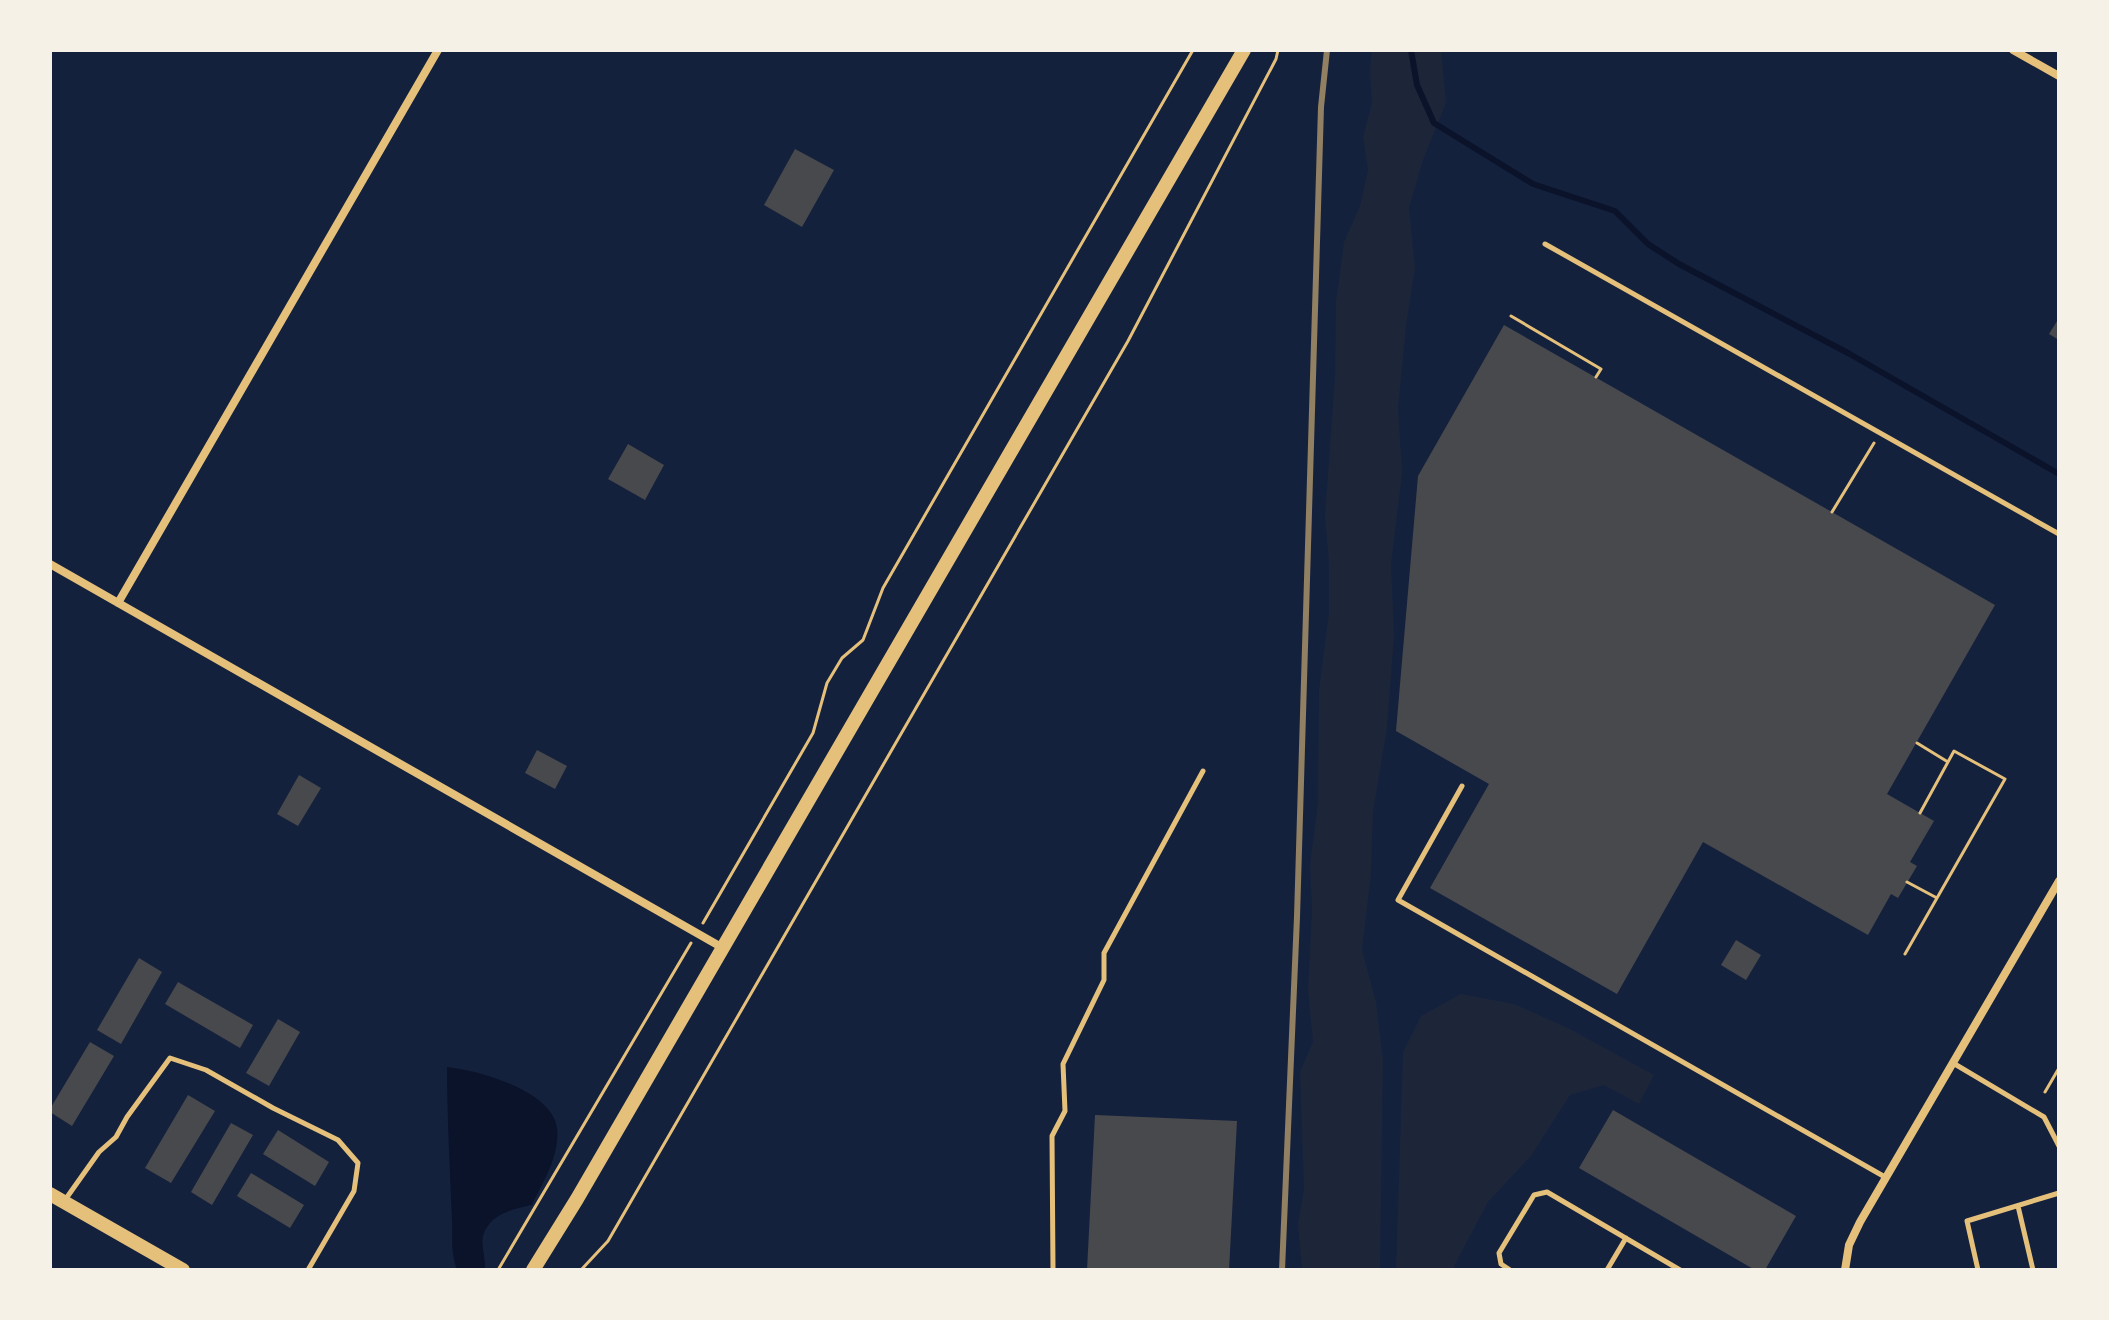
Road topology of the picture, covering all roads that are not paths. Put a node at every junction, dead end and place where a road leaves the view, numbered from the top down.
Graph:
1 (438, 50) edge
2 (1244, 50) edge
3 (2013, 50) edge
4 (2059, 76) edge
5 (1545, 244) dead end
6 (2059, 534) edge
7 (50, 564) edge
8 (118, 603) junction
9 (1203, 771) dead end
10 (1462, 786) dead end
11 (2059, 881) edge
12 (723, 948) junction
13 (1952, 1062) junction
14 (2059, 1146) edge
15 (1885, 1177) junction
16 (2059, 1193) edge
17 (50, 1194) edge
18 (64, 1202) junction
19 (2018, 1206) junction
20 (1626, 1238) junction
21 (183, 1270) edge
22 (308, 1270) edge
23 (533, 1270) edge
24 (1053, 1270) edge
25 (1510, 1270) edge
26 (1607, 1270) edge
27 (1680, 1270) edge
28 (1845, 1270) edge
29 (1978, 1270) edge
30 (2033, 1270) edge

1 - 8 street
2 - 12 main road
3 - 4 street
5 - 6 lane
7 - 8 street
8 - 12 street
9 - 24 lane
10 - 15 lane
11 - 13 street
12 - 23 main road
13 - 14 lane
13 - 15 street
15 - 28 street
16 - 19 lane
17 - 18 main road
18 - 21 main road
18 - 22 lane
19 - 29 lane
19 - 30 lane
20 - 25 lane
20 - 26 lane
20 - 27 lane

